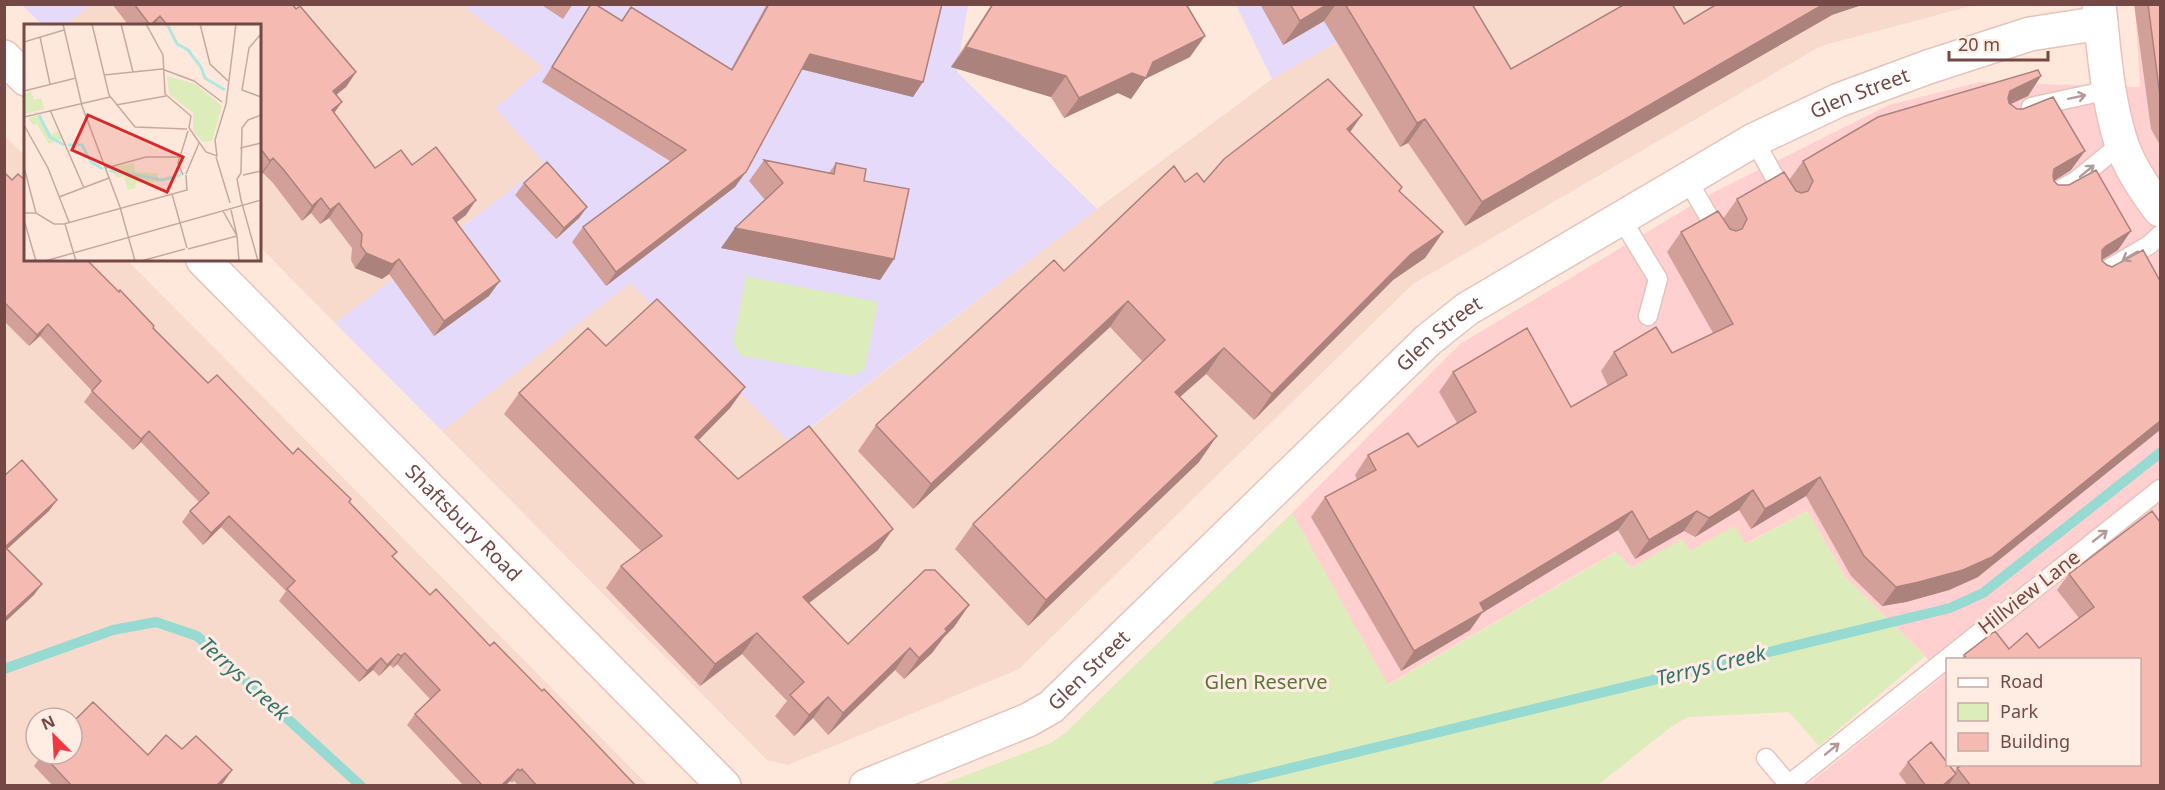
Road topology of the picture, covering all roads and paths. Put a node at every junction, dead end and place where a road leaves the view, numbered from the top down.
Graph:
1 (2100, 14) edge
2 (4, 57) edge
3 (24, 77) edge
4 (2109, 90) junction
5 (2014, 114) edge
6 (1754, 140) junction
7 (2121, 144) junction
8 (1687, 179) junction
9 (2050, 195) edge
10 (1788, 201) edge
11 (2160, 210) edge
12 (1621, 218) junction
13 (2160, 235) edge
14 (1722, 239) edge
15 (204, 261) edge
16 (2098, 275) edge
17 (1648, 316) dead end
18 (2160, 489) edge
19 (1947, 658) edge
20 (1946, 659) edge
21 (1766, 758) dead end
22 (1787, 785) edge
23 (724, 786) edge
24 (866, 786) edge

1 - 4 street
1 - 6 street, Glen Street
2 - 3 street
5 -> 4 lane
4 - 7 street
6 - 8 street, Glen Street
6 - 10 lane
9 -> 7 lane
7 - 11 street
8 - 12 street, Glen Street
8 - 14 lane
12 - 17 lane
12 - 24 street, Glen Street
13 -> 16 lane
15 - 23 street, Shaftsbury Road
19 -> 18 lane, Hillview Lane
22 -> 20 lane, Hillview Lane
21 - 22 lane

